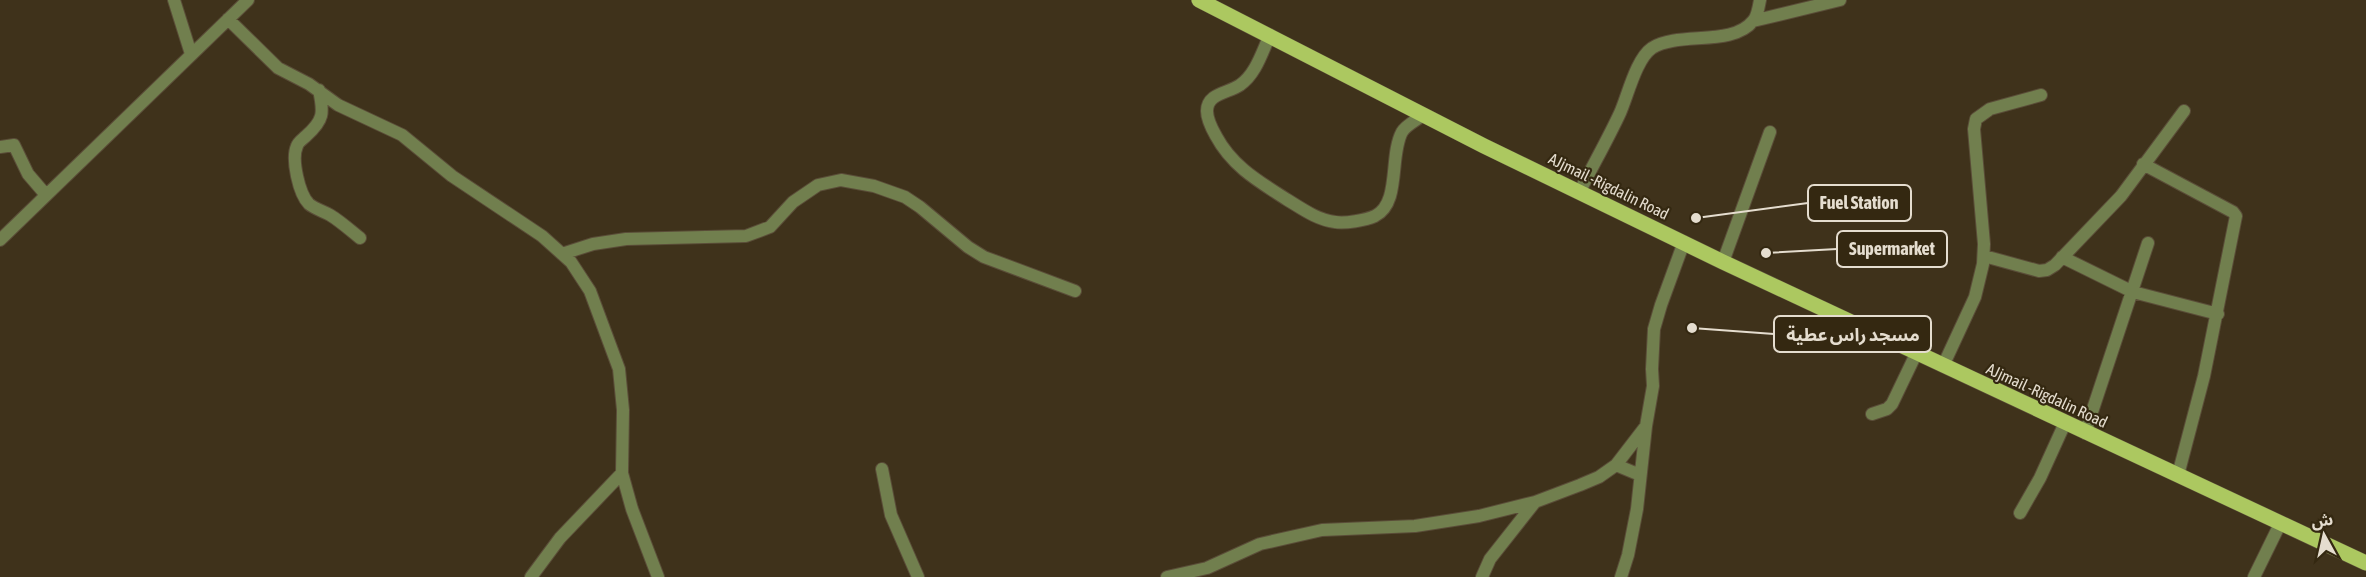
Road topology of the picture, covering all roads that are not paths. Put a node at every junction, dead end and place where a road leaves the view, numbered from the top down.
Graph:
1 (174, 0) edge
2 (248, 0) edge
3 (1198, 0) edge
4 (1760, 0) edge
5 (1840, 0) edge
6 (228, 19) junction
7 (1753, 21) junction
8 (1270, 35) junction
9 (191, 54) junction
10 (319, 90) junction
11 (2041, 95) dead end
12 (2184, 111) dead end
13 (1423, 115) junction
14 (1770, 132) dead end
15 (0, 147) edge
16 (2143, 164) junction
17 (1580, 191) junction
18 (46, 195) junction
19 (360, 238) dead end
20 (0, 240) edge
21 (1684, 242) junction
22 (2148, 243) dead end
23 (562, 254) junction
24 (1984, 256) junction
25 (2062, 257) junction
26 (1723, 262) junction
27 (1075, 291) dead end
28 (2133, 292) junction
29 (2218, 314) junction
30 (1916, 354) junction
31 (1943, 366) junction
32 (1872, 414) dead end
33 (2064, 423) junction
34 (1646, 426) junction
35 (2085, 433) junction
36 (1616, 465) junction
37 (882, 469) dead end
38 (622, 473) junction
39 (1640, 475) junction
40 (2178, 475) junction
41 (1535, 502) junction
42 (2020, 513) dead end
43 (2280, 524) junction
44 (2366, 563) edge
45 (531, 577) edge
46 (658, 577) edge
47 (918, 577) edge
48 (1171, 577) edge
49 (1482, 577) edge
50 (1621, 577) edge
51 (2254, 577) edge

1 - 9 street
2 - 6 street
3 - 8 main road, AJjmail -Rigdalin Road
4 - 7 street
5 - 7 street
6 - 9 street
6 - 10 street
7 - 17 street
8 - 13 main road, AJjmail -Rigdalin Road
8 - 13 street
9 - 18 street
10 - 19 street
10 - 23 street
11 - 24 street
12 - 16 street
13 - 17 main road, AJjmail -Rigdalin Road
14 - 26 street
15 - 18 street
16 - 25 street
16 - 29 street
17 - 21 main road, AJjmail -Rigdalin Road
18 - 20 street
21 - 26 main road, AJjmail -Rigdalin Road
21 - 34 street
22 - 28 street
23 - 27 street
23 - 38 street
24 - 25 street
24 - 31 street
25 - 28 street
26 - 30 main road, AJjmail -Rigdalin Road
28 - 29 street
28 - 35 street
29 - 40 street
30 - 31 main road, AJjmail -Rigdalin Road
30 - 32 street
31 - 33 main road, AJjmail -Rigdalin Road
33 - 35 main road, AJjmail -Rigdalin Road
33 - 42 street
34 - 36 street
34 - 39 street
35 - 40 main road, AJjmail -Rigdalin Road
36 - 39 street
36 - 41 street
37 - 47 street
38 - 45 street
38 - 46 street
39 - 50 street
40 - 43 main road, AJjmail -Rigdalin Road
41 - 48 street
41 - 49 street
43 - 44 main road, AJjmail -Rigdalin Road
43 - 51 street

